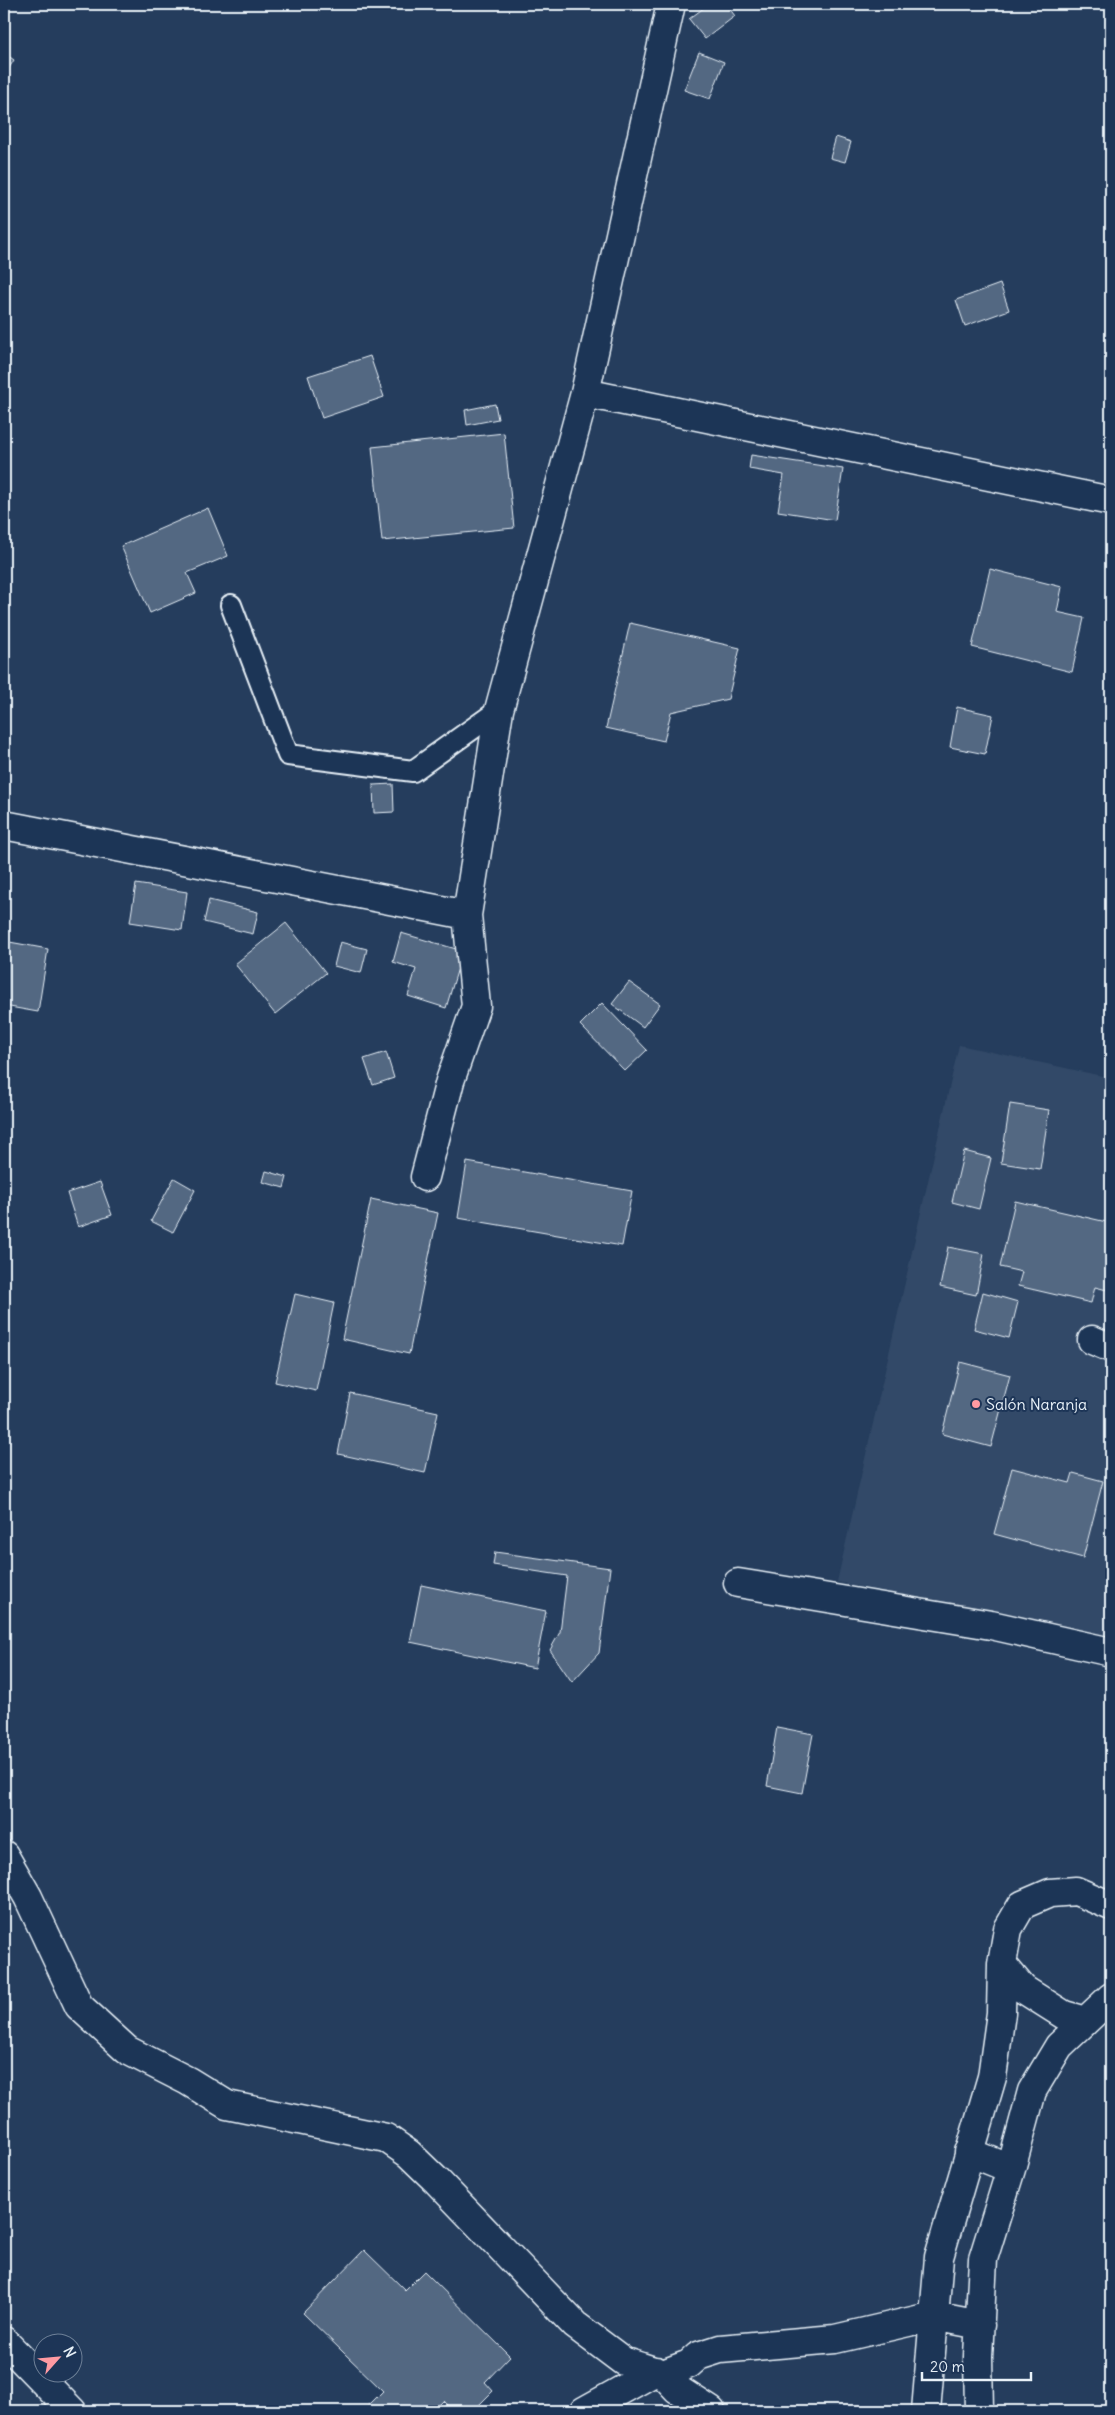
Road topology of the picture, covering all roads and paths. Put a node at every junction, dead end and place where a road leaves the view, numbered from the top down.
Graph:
1 (671, 4) edge
2 (586, 393) junction
3 (1111, 501) edge
4 (231, 605) dead end
5 (499, 710) junction
6 (4, 825) edge
7 (467, 915) junction
8 (425, 1177) dead end
9 (738, 1583) dead end
10 (1111, 1652) edge
11 (4, 1855) edge
12 (1111, 1906) edge
13 (1002, 1964) junction
14 (1111, 1997) edge
15 (1085, 2021) junction
16 (969, 2152) junction
17 (1011, 2169) junction
18 (934, 2316) junction
19 (980, 2325) junction
20 (4, 2341) edge
21 (659, 2372) junction
22 (72, 2411) edge
23 (584, 2411) edge
24 (711, 2411) edge
25 (926, 2411) edge
26 (979, 2411) edge

1 - 2 street
2 - 3 street
2 - 5 street
4 - 5 lane
5 - 7 street
6 - 7 street
7 - 8 street
9 - 10 street
11 - 21 street
12 - 13 street
13 - 15 street
13 - 16 street
14 - 15 street
15 - 17 street
16 - 17 street
16 - 18 street
17 - 19 street
18 - 19 street
18 - 21 street
18 - 25 street
19 - 26 street
20 - 22 street
21 - 23 street
21 - 24 street

